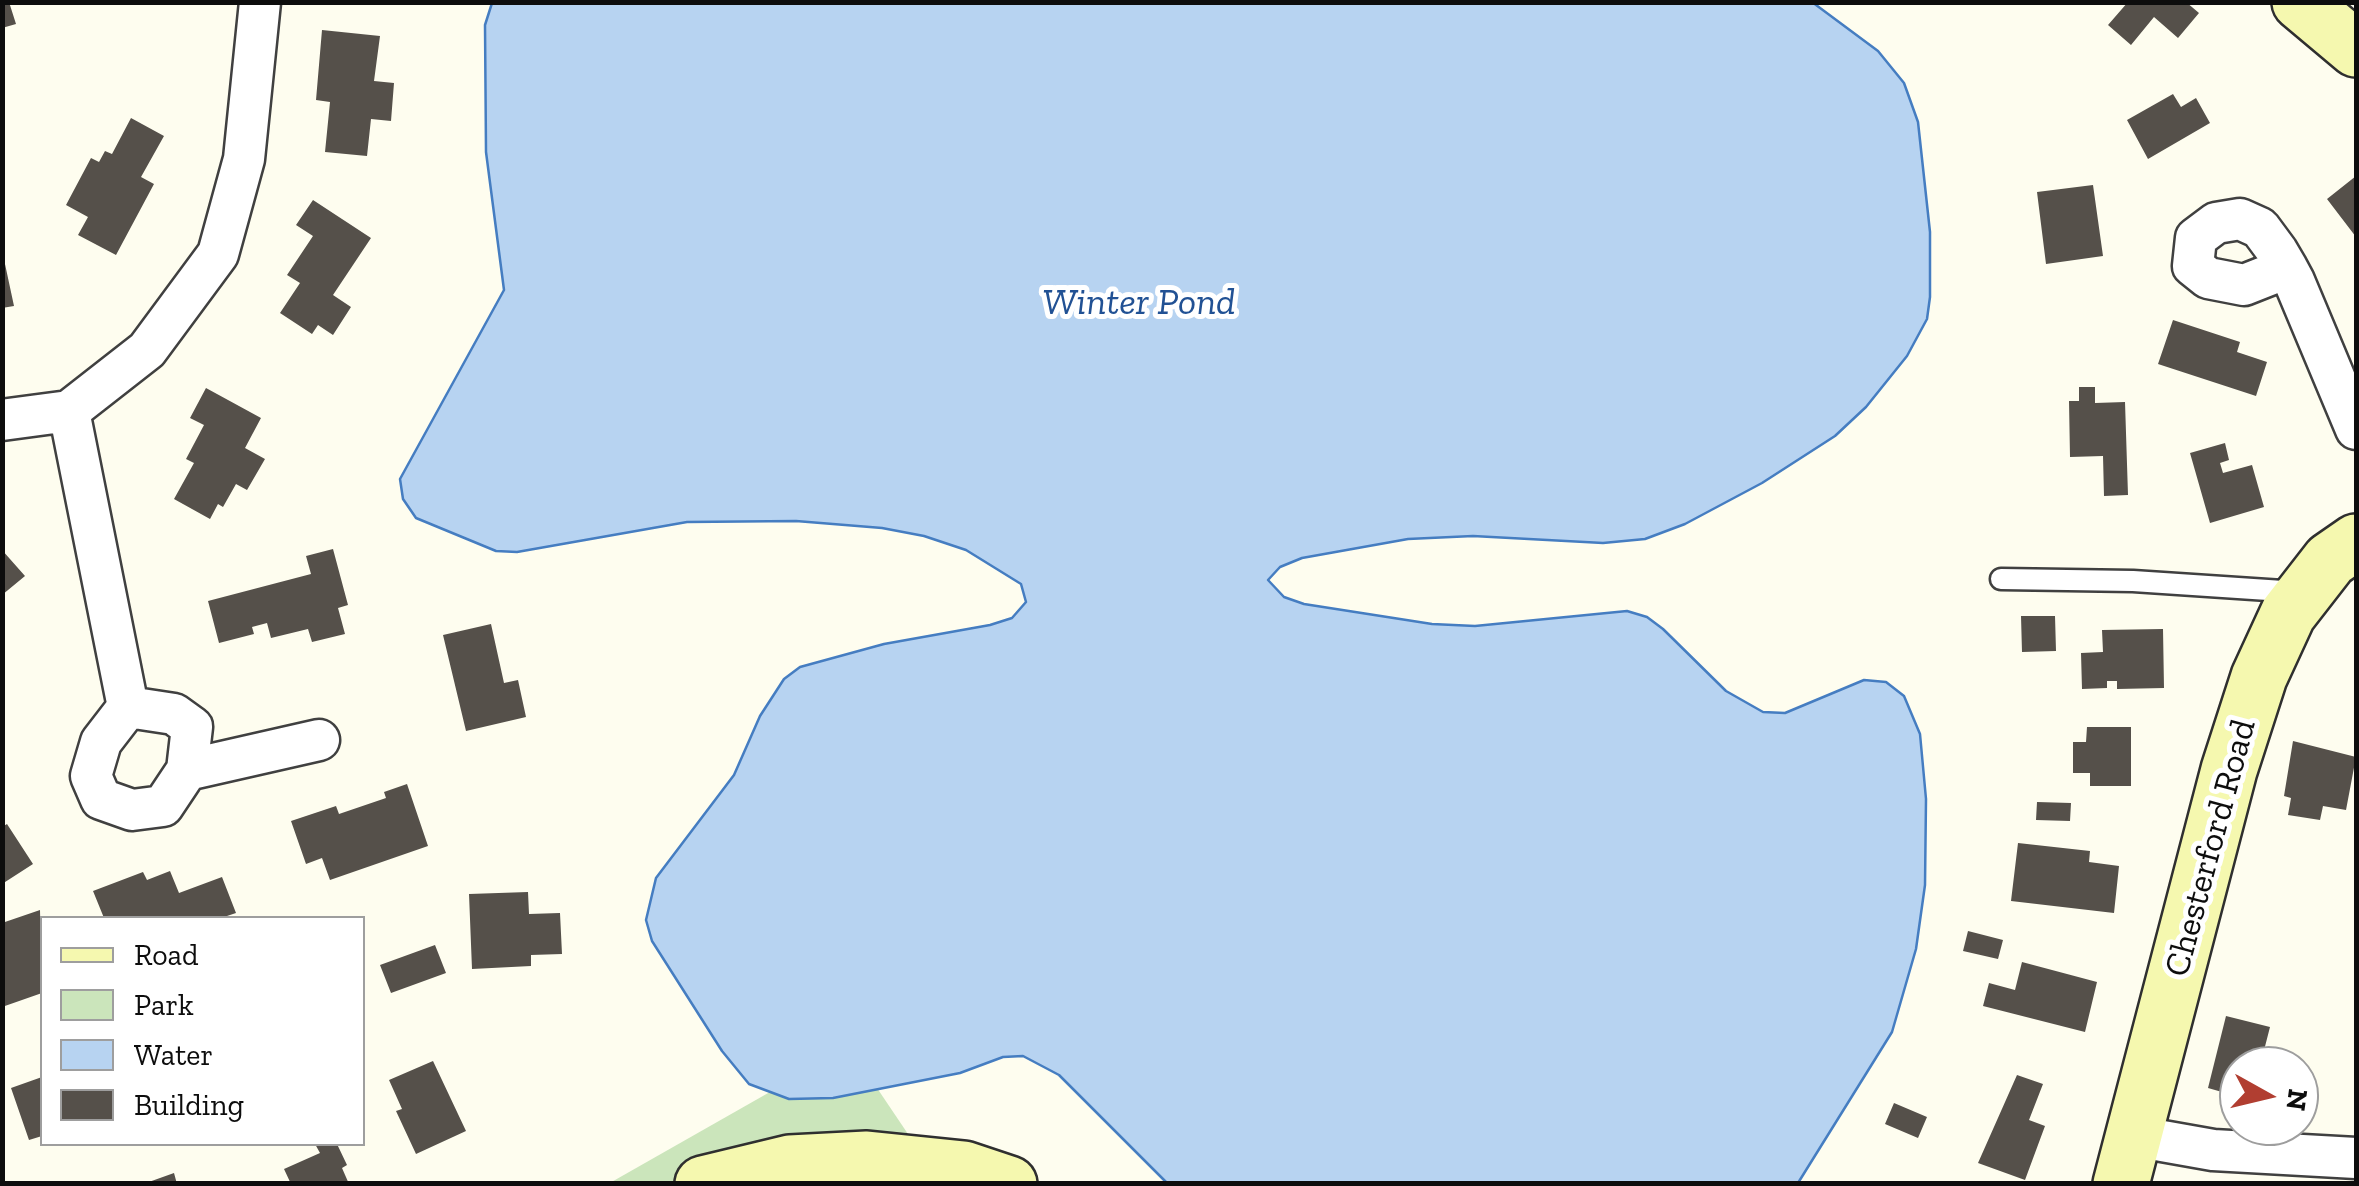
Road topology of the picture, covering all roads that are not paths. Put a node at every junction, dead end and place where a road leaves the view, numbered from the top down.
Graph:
1 (260, 2) edge
2 (2300, 2) edge
3 (2356, 49) edge
4 (2287, 268) dead end
5 (69, 412) junction
6 (2, 420) edge
7 (2356, 429) edge
8 (2356, 542) edge
9 (2001, 579) dead end
10 (2304, 593) junction
11 (128, 707) junction
12 (319, 740) dead end
13 (187, 770) junction
14 (2356, 1158) edge
15 (2127, 1160) edge
16 (703, 1184) edge
17 (1009, 1184) edge

1 - 5 street
2 - 3 street
4 - 7 street
5 - 6 street
5 - 11 street
8 - 10 street, Chesterford Road
9 - 10 lane
10 - 15 street, Chesterford Road
11 - 13 street
11 - 13 street
12 - 13 street
14 - 15 street
16 - 17 street

